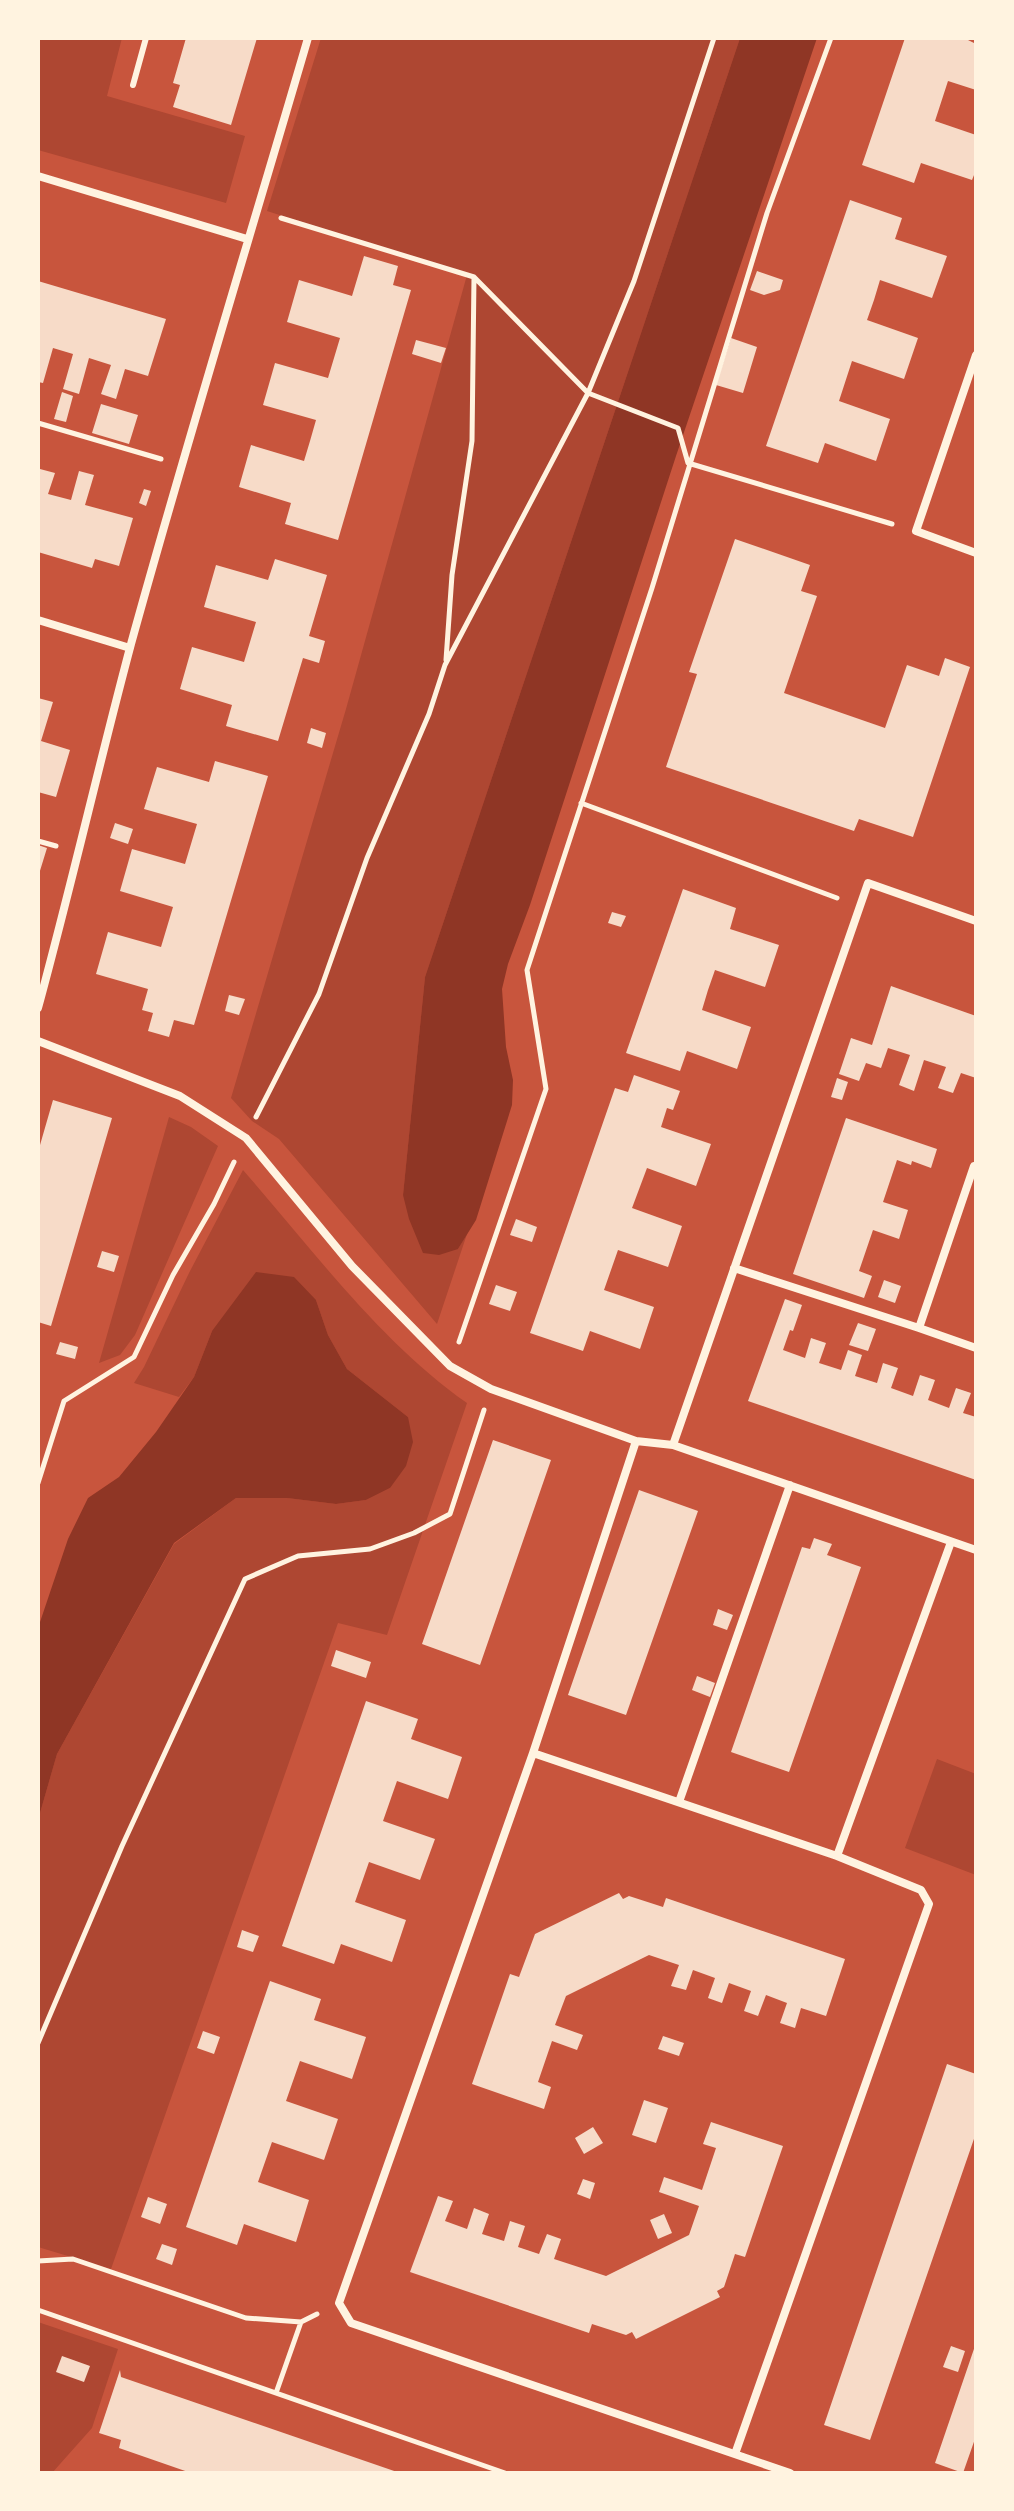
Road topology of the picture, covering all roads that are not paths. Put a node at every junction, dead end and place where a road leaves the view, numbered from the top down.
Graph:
1 (146, 38) edge
2 (308, 38) edge
3 (133, 85) dead end
4 (38, 176) edge
5 (247, 239) junction
6 (976, 356) edge
7 (976, 553) edge
8 (38, 620) edge
9 (130, 648) junction
10 (976, 921) edge
11 (38, 1008) edge
12 (38, 1041) edge
13 (974, 1166) dead end
14 (734, 1268) junction
15 (919, 1328) junction
16 (976, 1348) edge
17 (636, 1441) junction
18 (673, 1445) junction
19 (790, 1485) junction
20 (951, 1542) junction
21 (976, 1550) edge
22 (533, 1753) junction
23 (679, 1802) junction
24 (837, 1856) junction
25 (735, 2454) junction
26 (790, 2473) edge

1 - 3 lane
2 - 5 street
4 - 5 street
5 - 9 street
6 - 7 street
8 - 9 street
9 - 11 street
10 - 14 street
12 - 17 street
13 - 15 street
14 - 15 street
14 - 18 street
15 - 16 street
17 - 18 street
17 - 22 street
18 - 19 street
19 - 20 street
19 - 23 street
20 - 21 street
20 - 24 street
22 - 23 street
22 - 25 street
23 - 24 street
24 - 25 street
25 - 26 street

